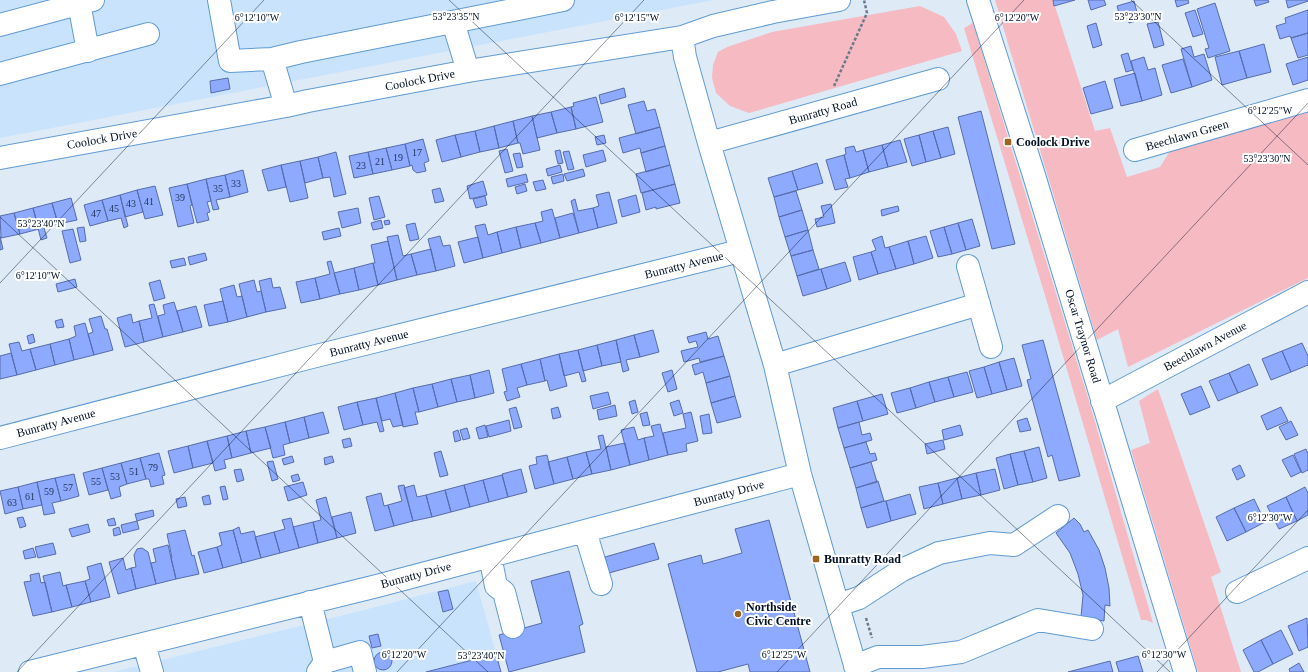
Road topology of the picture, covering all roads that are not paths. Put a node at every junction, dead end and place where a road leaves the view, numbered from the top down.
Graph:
1 (219, 0) edge
2 (563, 0) edge
3 (839, 0) edge
4 (978, 0) edge
5 (86, 2) edge
6 (811, 3) edge
7 (772, 6) edge
8 (453, 22) junction
9 (0, 25) edge
10 (148, 34) dead end
11 (682, 37) junction
12 (88, 51) junction
13 (272, 59) junction
14 (468, 70) junction
15 (0, 74) edge
16 (938, 78) dead end
17 (1308, 100) edge
18 (286, 106) junction
19 (708, 143) junction
20 (1135, 150) dead end
21 (0, 158) edge
22 (740, 251) junction
23 (968, 266) dead end
24 (1308, 292) edge
25 (979, 304) junction
26 (991, 347) dead end
27 (775, 365) junction
28 (1102, 401) junction
29 (0, 438) edge
30 (800, 474) junction
31 (1058, 516) dead end
32 (585, 531) junction
33 (490, 556) junction
34 (1308, 558) edge
35 (601, 584) dead end
36 (1237, 592) dead end
37 (310, 602) junction
38 (838, 605) junction
39 (513, 628) dead end
40 (1092, 628) dead end
41 (144, 644) junction
42 (321, 667) edge
43 (856, 669) edge
44 (30, 672) edge
45 (152, 672) edge
46 (365, 672) edge
47 (1185, 672) edge

1 - 13 street
2 - 8 street
3 - 6 street, Coolock Drive
4 - 28 street, Oscar Traynor Road
5 - 9 street
5 - 12 street
6 - 7 street, Coolock Drive
7 - 11 street, Coolock Drive
8 - 13 street
8 - 14 street
10 - 12 street
11 - 14 street, Coolock Drive
11 - 19 street
12 - 15 street
13 - 18 street
14 - 18 street, Coolock Drive
16 - 19 street, Bunratty Road
17 - 20 street, Beechlawn Green
18 - 21 street, Coolock Drive
19 - 22 street
22 - 27 street
22 - 29 street, Bunratty Avenue
23 - 25 street
24 - 28 street, Beechlawn Avenue
25 - 26 street
25 - 27 street
27 - 30 street
28 - 47 street, Oscar Traynor Road
30 - 32 street, Bunratty Drive
30 - 38 street
31 - 38 street
32 - 33 street, Bunratty Drive
32 - 35 street
33 - 37 street, Bunratty Drive
33 - 39 street
34 - 36 street
37 - 41 street, Bunratty Drive
37 - 42 street
38 - 43 street
40 - 43 street
41 - 44 street, Bunratty Drive
41 - 45 street
42 - 46 street

